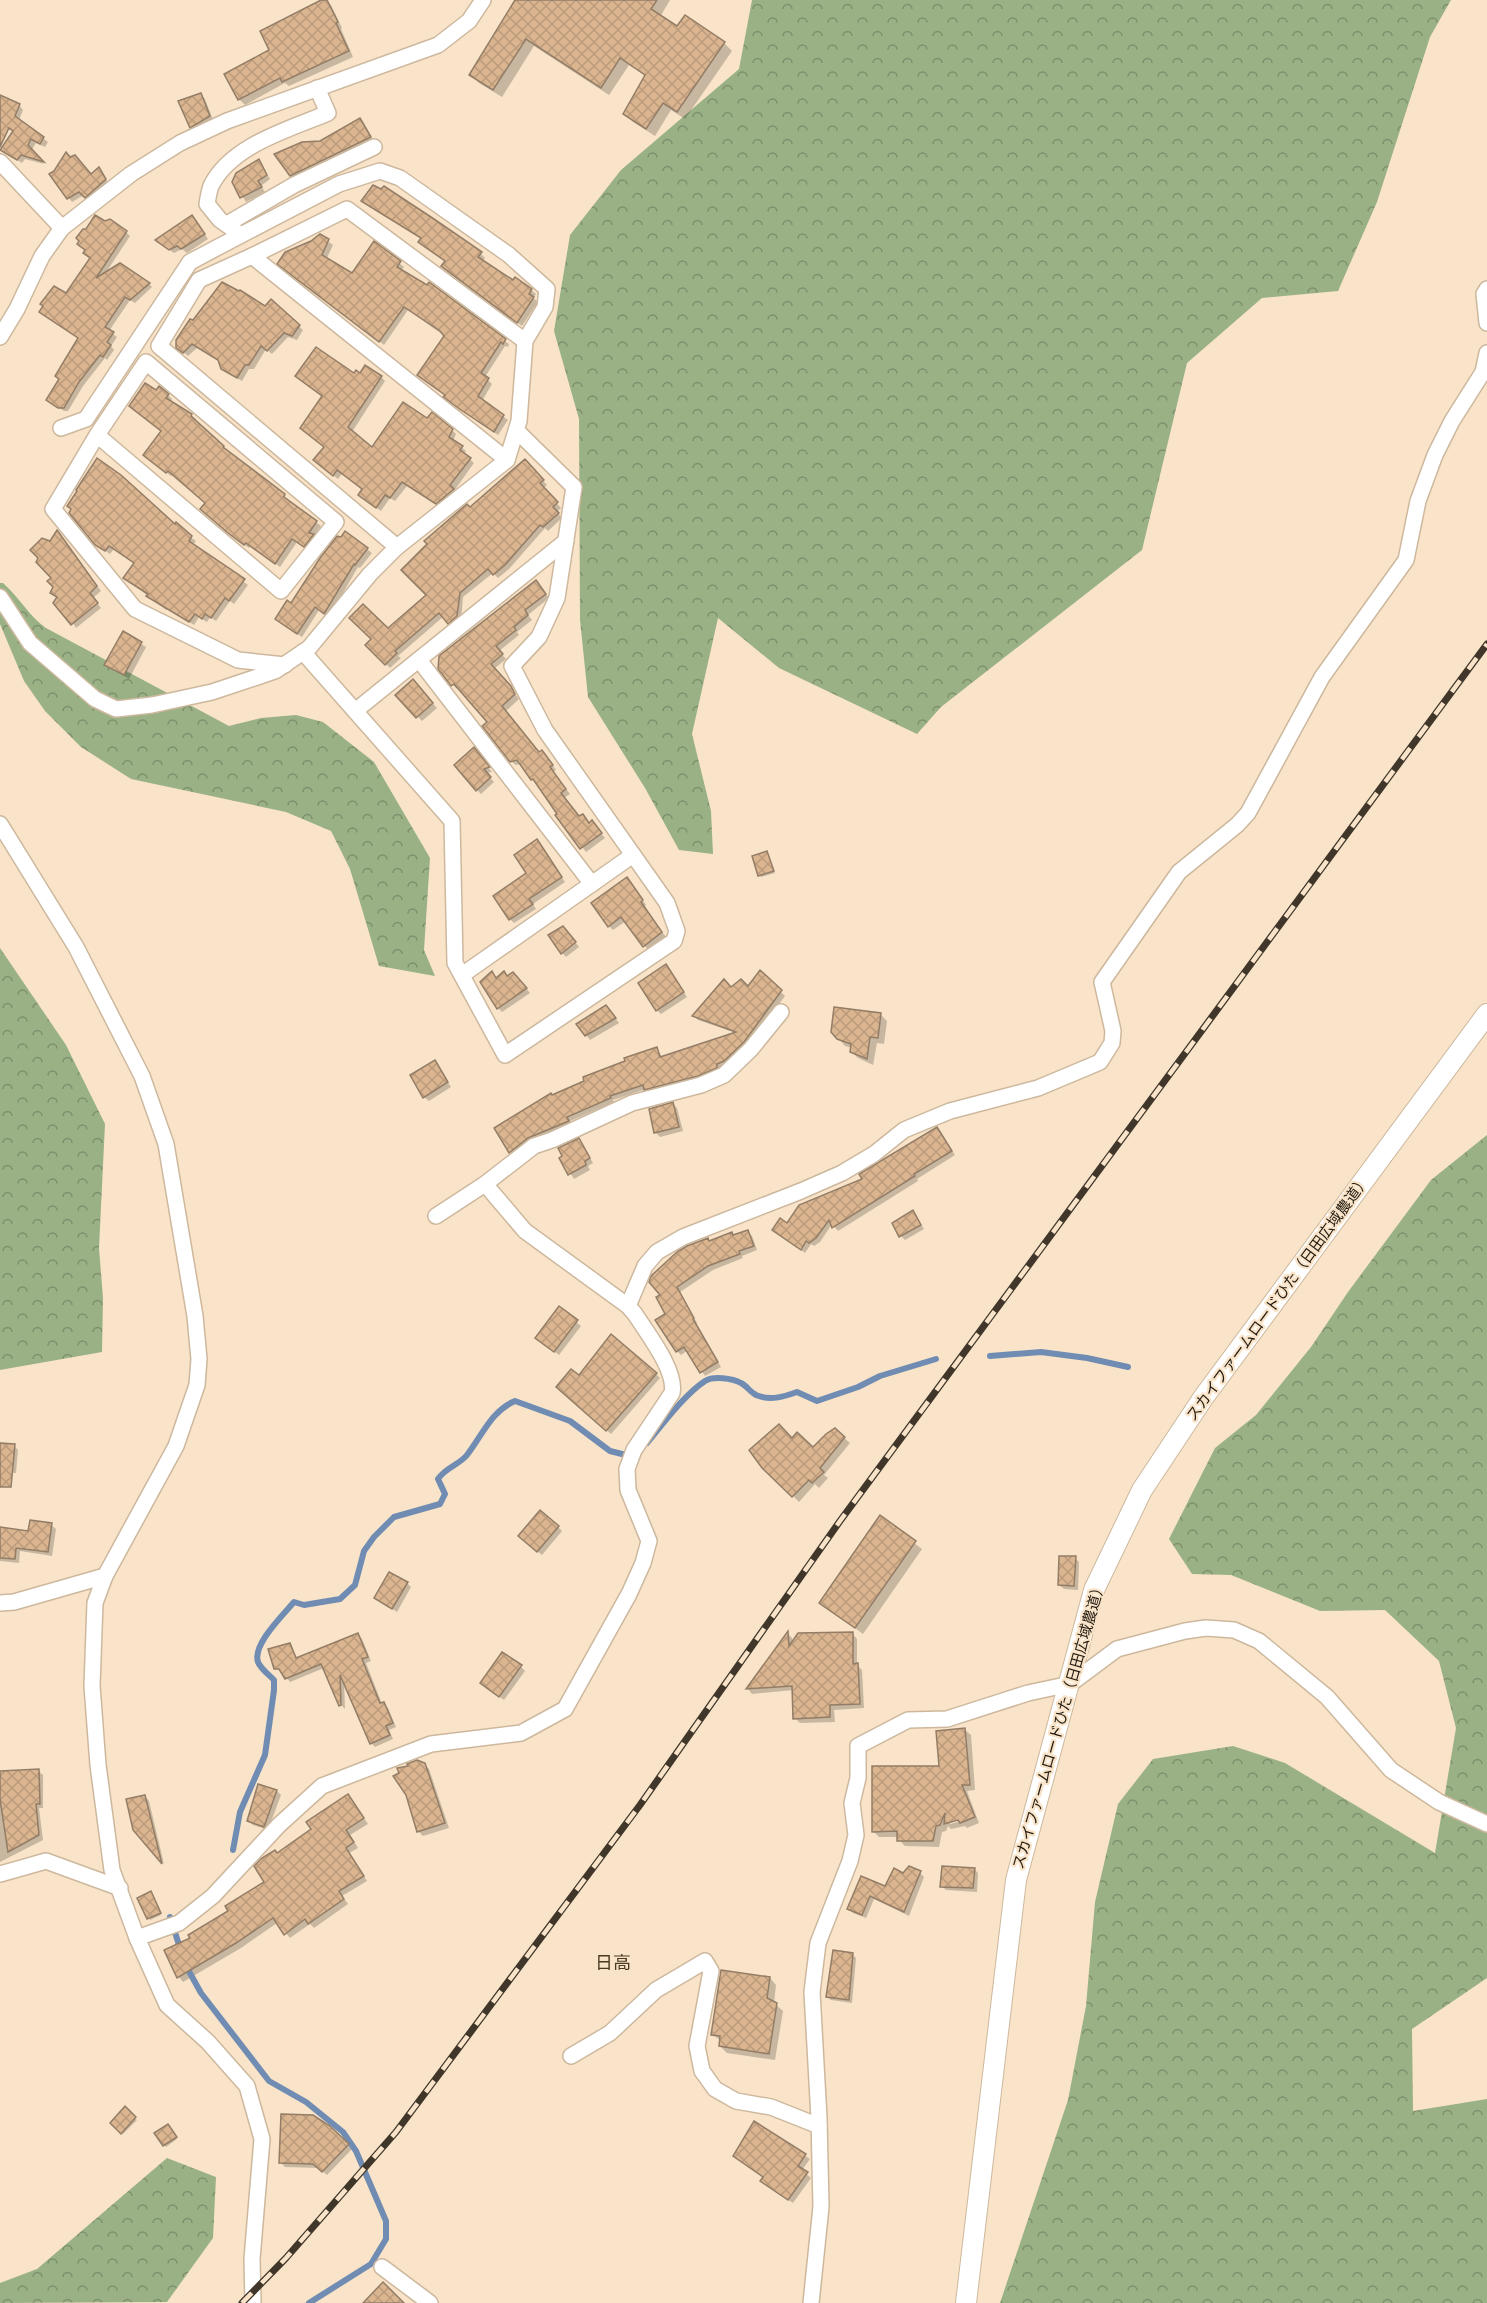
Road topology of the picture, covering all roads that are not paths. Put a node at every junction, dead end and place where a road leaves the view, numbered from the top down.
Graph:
1 (483, 0) edge
2 (317, 88) junction
3 (374, 147) dead end
4 (0, 162) edge
5 (227, 224) junction
6 (62, 228) junction
7 (241, 235) junction
8 (252, 256) junction
9 (1487, 289) edge
10 (1487, 323) edge
11 (0, 337) edge
12 (525, 340) junction
13 (1487, 353) edge
14 (61, 428) dead end
15 (517, 431) junction
16 (97, 435) junction
17 (507, 460) junction
18 (566, 541) junction
19 (397, 547) junction
20 (0, 597) edge
21 (303, 652) junction
22 (419, 660) junction
23 (285, 665) junction
24 (355, 711) junction
25 (0, 824) edge
26 (633, 855) junction
27 (592, 884) junction
28 (462, 975) junction
29 (781, 1012) dead end
30 (1487, 1014) edge
31 (485, 1184) junction
32 (436, 1216) dead end
33 (628, 1306) junction
34 (105, 1576) junction
35 (0, 1603) edge
36 (1070, 1683) junction
37 (1487, 1824) edge
38 (0, 1874) edge
39 (120, 1888) junction
40 (137, 1938) junction
41 (571, 2056) dead end
42 (819, 2126) junction
43 (382, 2267) dead end
44 (253, 2303) edge
45 (430, 2303) edge
46 (811, 2303) edge
47 (966, 2303) edge

1 - 2 street
2 - 5 street
2 - 6 street
3 - 5 street
4 - 6 street
5 - 7 street
6 - 11 street
7 - 12 street
7 - 14 street
8 - 12 street
8 - 17 street
8 - 19 street
9 - 10 street
12 - 15 street
13 - 33 street
15 - 17 street
15 - 18 street
16 - 16 street
16 - 23 street
17 - 19 street
18 - 22 street
18 - 26 street
19 - 21 street
20 - 23 street
21 - 23 street
21 - 24 street
22 - 24 street
22 - 27 street
24 - 28 street
25 - 34 street
26 - 27 street
26 - 28 street
27 - 28 street
29 - 31 street
30 - 36 street, スカイファームロードひた（日田広域農道）
31 - 32 street
31 - 33 street
33 - 40 street
34 - 35 street
34 - 39 street
36 - 37 street
36 - 42 street
36 - 47 street, スカイファームロードひた（日田広域農道）
38 - 39 street
39 - 40 street
40 - 44 street
41 - 42 street
42 - 46 street
43 - 45 street

